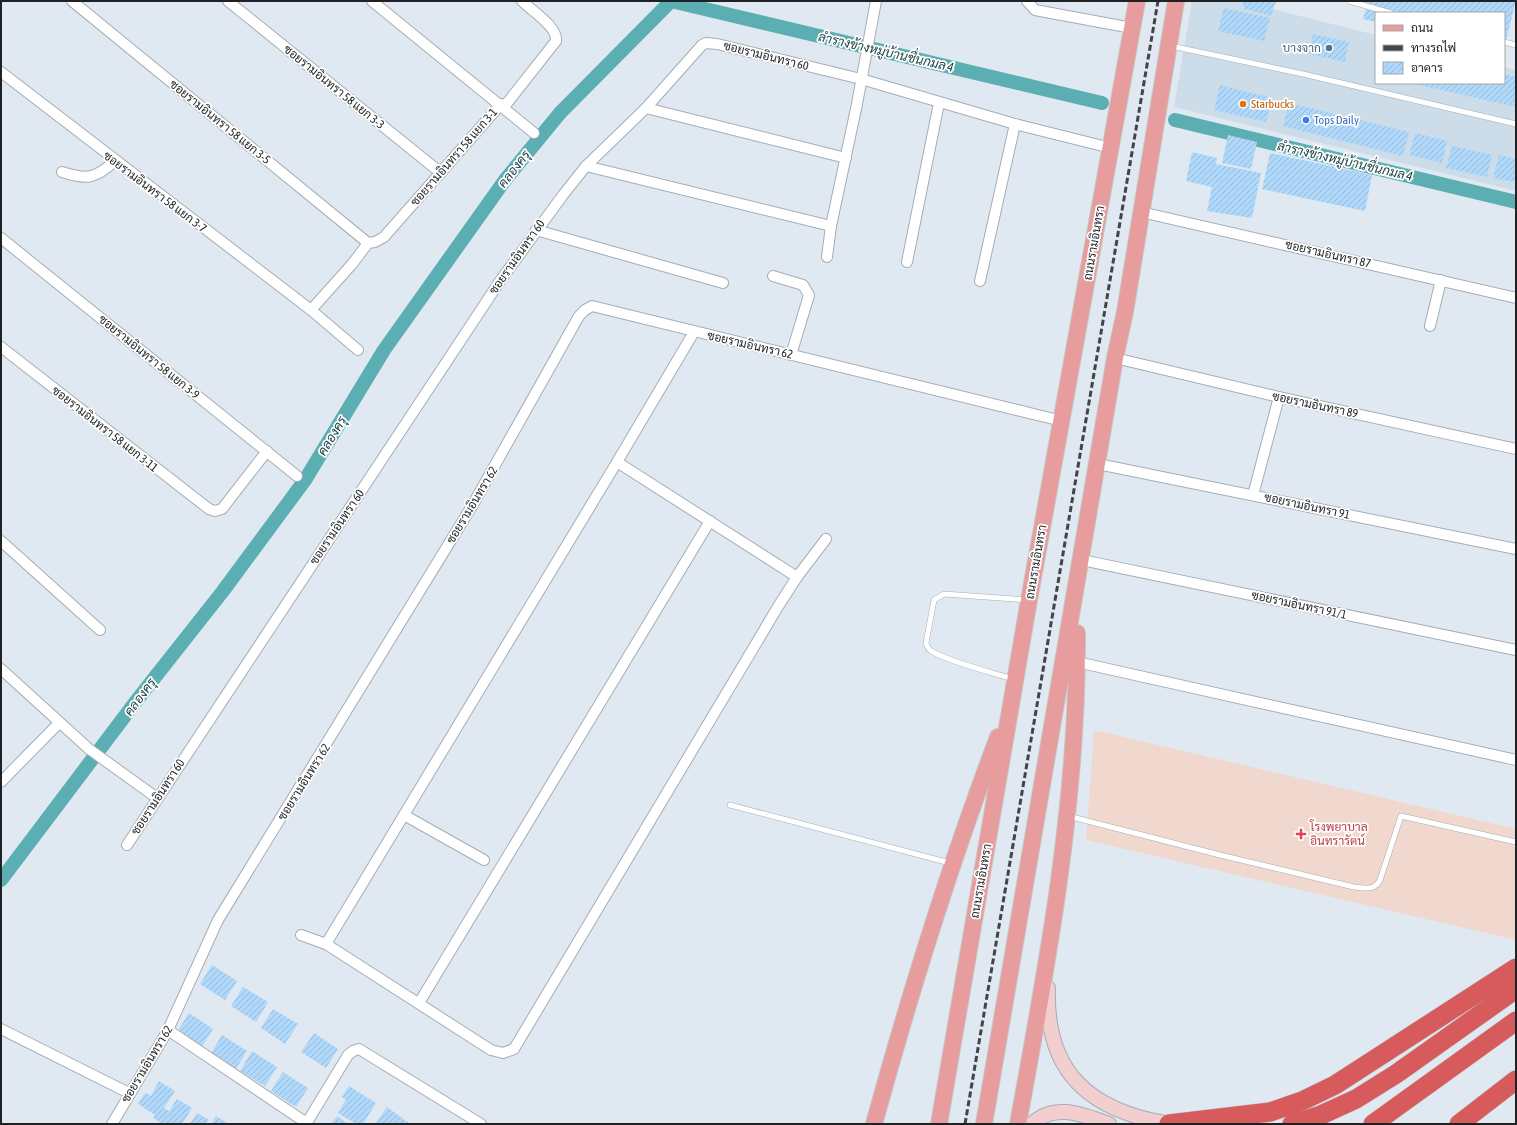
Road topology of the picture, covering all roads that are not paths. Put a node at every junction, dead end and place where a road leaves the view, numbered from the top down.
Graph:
1 (72, 1) edge
2 (228, 1) edge
3 (372, 1) edge
4 (522, 1) edge
5 (876, 1) edge
6 (1027, 1) edge
7 (1137, 1) edge
8 (1176, 1) edge
9 (1349, 1) edge
10 (1388, 12) edge
11 (1132, 28) junction
12 (1505, 42) edge
13 (1516, 45) edge
14 (1168, 46) junction
15 (1, 72) edge
16 (861, 79) junction
17 (939, 103) junction
18 (502, 105) junction
19 (646, 108) junction
20 (1015, 124) junction
21 (1516, 124) edge
22 (534, 133) dead end
23 (1111, 148) junction
24 (846, 158) junction
25 (115, 161) junction
26 (586, 166) junction
27 (62, 172) dead end
28 (441, 173) junction
29 (1141, 212) junction
30 (831, 226) junction
31 (536, 230) junction
32 (1, 238) edge
33 (368, 243) junction
34 (827, 257) dead end
35 (907, 262) dead end
36 (773, 276) dead end
37 (1441, 280) junction
38 (980, 281) dead end
39 (723, 283) dead end
40 (1516, 298) edge
41 (311, 310) junction
42 (1430, 326) dead end
43 (694, 332) junction
44 (1, 347) edge
45 (358, 350) dead end
46 (791, 355) junction
47 (1116, 358) junction
48 (1279, 397) junction
49 (1062, 421) junction
50 (1516, 449) edge
51 (267, 451) junction
52 (617, 462) junction
53 (1098, 464) junction
54 (298, 476) dead end
55 (1253, 495) junction
56 (710, 521) junction
57 (826, 539) dead end
58 (1, 541) edge
59 (1516, 549) edge
60 (1082, 560) junction
61 (797, 577) junction
62 (1076, 591) junction
63 (1029, 600) junction
64 (100, 630) dead end
65 (1516, 650) edge
66 (1077, 662) junction
67 (1, 669) edge
68 (1016, 680) junction
69 (1011, 703) junction
70 (60, 723) junction
71 (1516, 760) edge
72 (1, 782) edge
73 (157, 798) junction
74 (730, 806) dead end
75 (404, 816) junction
76 (1068, 816) junction
77 (1516, 842) edge
78 (127, 845) dead end
79 (484, 860) dead end
80 (953, 864) junction
81 (302, 935) dead end
82 (326, 944) junction
83 (1049, 954) junction
84 (1516, 968) edge
85 (1516, 990) edge
86 (419, 1003) junction
87 (1516, 1021) edge
88 (1, 1029) edge
89 (168, 1030) junction
90 (1516, 1080) edge
91 (129, 1093) junction
92 (112, 1124) edge
93 (307, 1124) edge
94 (481, 1124) edge
95 (874, 1124) edge
96 (939, 1124) edge
97 (984, 1124) edge
98 (1018, 1124) edge
99 (1032, 1124) edge
100 (1109, 1124) edge
101 (1170, 1124) edge
102 (1292, 1124) edge
103 (1373, 1124) edge
104 (1459, 1124) edge

1 - 33 street, ซอยรามอินทรา 58 แยก 3-5
2 - 28 street, ซอยรามอินทรา 58 แยก 3-3
3 - 18 street, ซอยรามอินทรา 58 แยก 3-1
4 - 18 street
5 - 16 street
6 - 11 street
7 - 11 main road, ถนนรามอินทรา
8 - 14 main road
9 - 10 lane
11 - 23 main road, ถนนรามอินทรา
12 - 13 lane
14 - 21 lane
14 - 29 main road
15 - 25 street, ซอยรามอินทรา 58 แยก 3-7
16 - 17 street, ซอยรามอินทรา 60
16 - 19 street, ซอยรามอินทรา 60
16 - 24 street
17 - 20 street, ซอยรามอินทรา 60
17 - 35 street
18 - 22 street
18 - 28 street, ซอยรามอินทรา 58 แยก 3-1
19 - 24 street
19 - 26 street, ซอยรามอินทรา 60
20 - 23 street, ซอยรามอินทรา 60
20 - 38 street
23 - 49 main road, ถนนรามอินทรา
24 - 30 street
25 - 27 street
25 - 41 street, ซอยรามอินทรา 58 แยก 3-7
26 - 30 street
26 - 31 street, ซอยรามอินทรา 60
28 - 33 street, ซอยรามอินทรา 58 แยก 3-1
29 - 37 street, ซอยรามอินทรา 87
29 - 47 main road
30 - 34 street
31 - 39 street
31 - 73 street, ซอยรามอินทรา 60
32 - 51 street, ซอยรามอินทรา 58 แยก 3-9
33 - 41 street, ซอยรามอินทรา 58 แยก 3-1
36 - 46 street
37 - 40 street, ซอยรามอินทรา 87
37 - 42 street
41 - 45 street, ซอยรามอินทรา 58 แยก 3-7
43 - 46 street, ซอยรามอินทรา 62
43 - 52 street
43 - 89 street, ซอยรามอินทรา 62
44 - 51 street, ซอยรามอินทรา 58 แยก 3-11
46 - 49 street, ซอยรามอินทรา 62
47 - 48 street, ซอยรามอินทรา 89
47 - 53 main road
48 - 50 street, ซอยรามอินทรา 89
48 - 55 street
49 - 63 main road, ถนนรามอินทรา
51 - 54 street, ซอยรามอินทรา 58 แยก 3-9
52 - 56 street
52 - 75 street
53 - 55 street, ซอยรามอินทรา 91
53 - 60 main road
55 - 59 street, ซอยรามอินทรา 91
56 - 61 street
56 - 86 street
57 - 61 street
58 - 64 street
60 - 62 main road
60 - 65 street, ซอยรามอินทรา 91/1
61 - 86 street
62 - 66 main road
62 - 97 main road
63 - 68 main road, ถนนรามอินทรา
63 - 68 lane
66 - 71 street
66 - 76 main road
67 - 70 street
68 - 69 main road, ถนนรามอินทรา
69 - 80 main road
69 - 96 main road, ถนนรามอินทรา
70 - 72 street
70 - 73 street
73 - 78 street, ซอยรามอินทรา 60
74 - 80 lane
75 - 79 street
75 - 82 street
76 - 77 lane
76 - 83 main road
80 - 95 main road
81 - 82 street
82 - 86 street
83 - 98 main road
83 - 101 main road
84 - 101 highway
85 - 102 highway
87 - 103 highway
88 - 91 street
89 - 91 street, ซอยรามอินทรา 62
89 - 93 street
90 - 104 highway
91 - 92 street, ซอยรามอินทรา 62
93 - 94 street
99 - 100 main road

